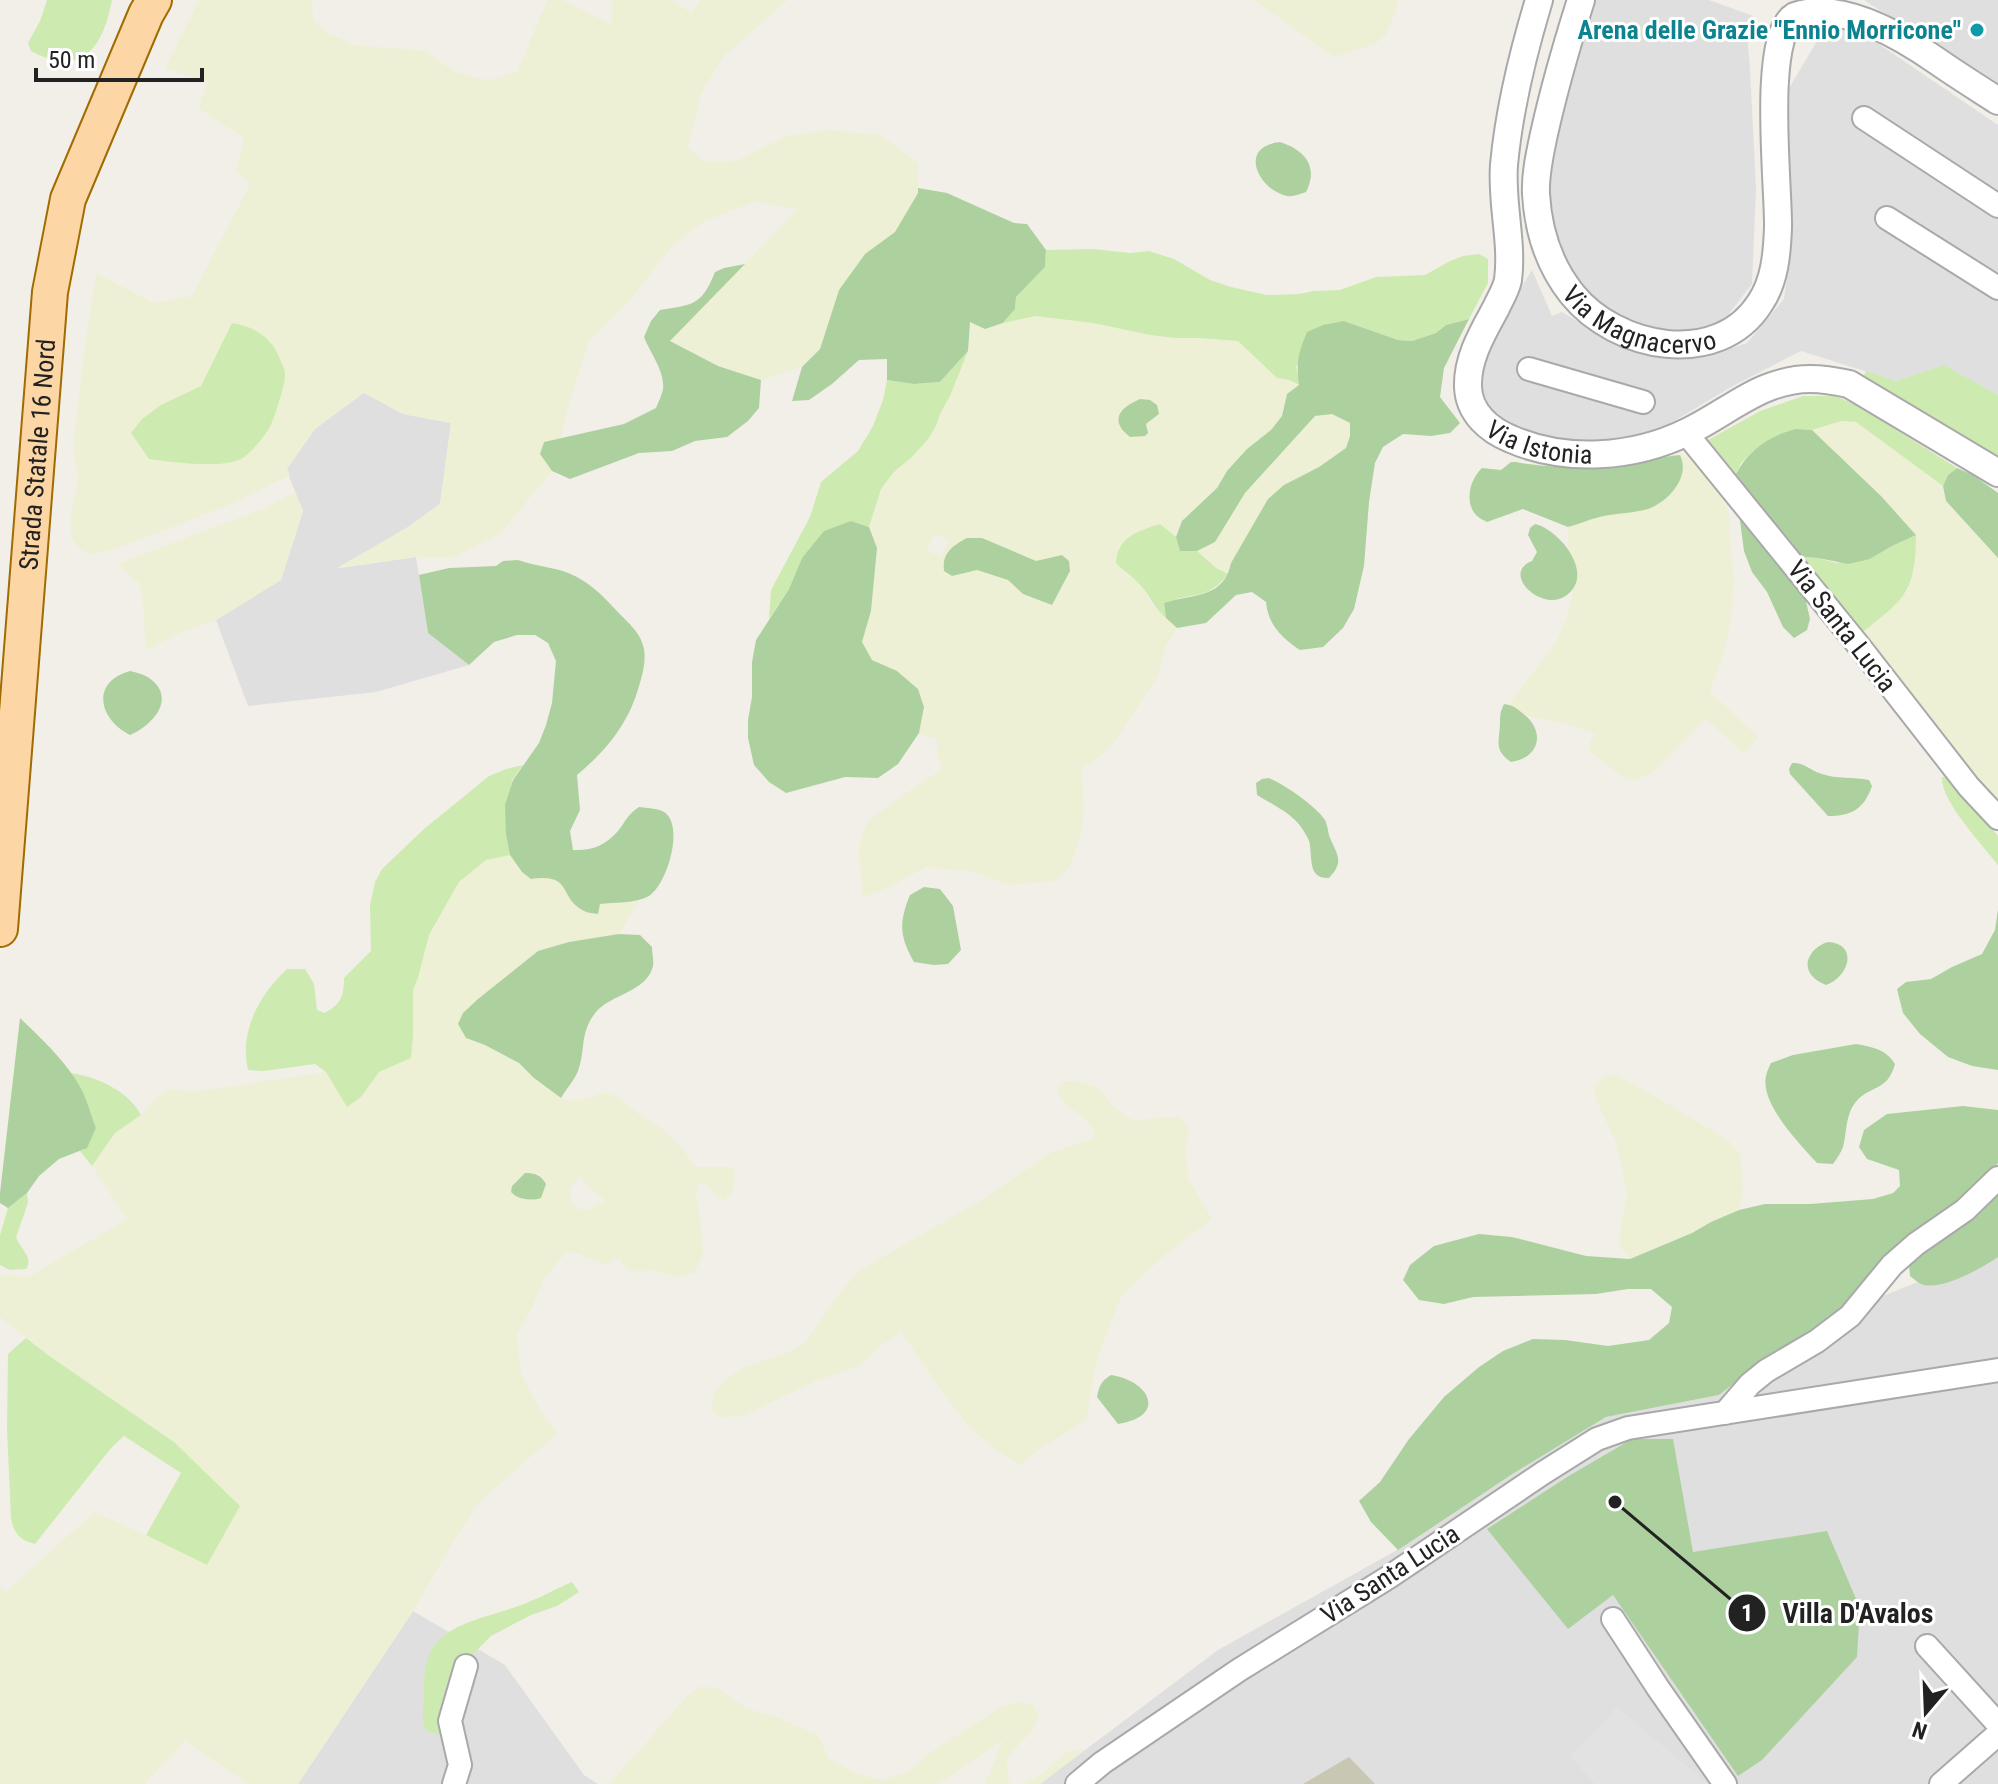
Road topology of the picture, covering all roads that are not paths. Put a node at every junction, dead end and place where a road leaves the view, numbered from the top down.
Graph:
1 (154, 0) edge
2 (1539, 0) edge
3 (1581, 0) edge
4 (1838, 6) edge
5 (1798, 9) edge
6 (1998, 101) edge
7 (1864, 118) dead end
8 (1998, 206) edge
9 (1887, 218) dead end
10 (1998, 288) edge
11 (1529, 369) dead end
12 (1643, 402) dead end
13 (1686, 433) junction
14 (1998, 473) edge
15 (1998, 818) edge
16 (0, 929) edge
17 (1998, 1178) edge
18 (1998, 1370) edge
19 (1725, 1413) junction
20 (1613, 1619) dead end
21 (1927, 1646) dead end
22 (466, 1666) dead end
23 (1998, 1724) edge
24 (1998, 1734) edge
25 (454, 1784) edge
26 (1077, 1784) edge
27 (1725, 1784) edge
28 (1941, 1784) edge

1 - 16 main road, Strada Statale 16 Nord
2 - 13 street, Via Istonia
3 - 5 street, Via Magnacervo
4 - 5 street
4 - 6 street
7 - 8 street
9 - 10 street
11 - 12 street
13 - 14 street, Via Istonia
13 - 15 street, Via Santa Lucia
17 - 19 street
18 - 19 street, Via Santa Lucia
19 - 26 street, Via Santa Lucia
20 - 27 street
21 - 23 street
22 - 25 street
24 - 28 street

